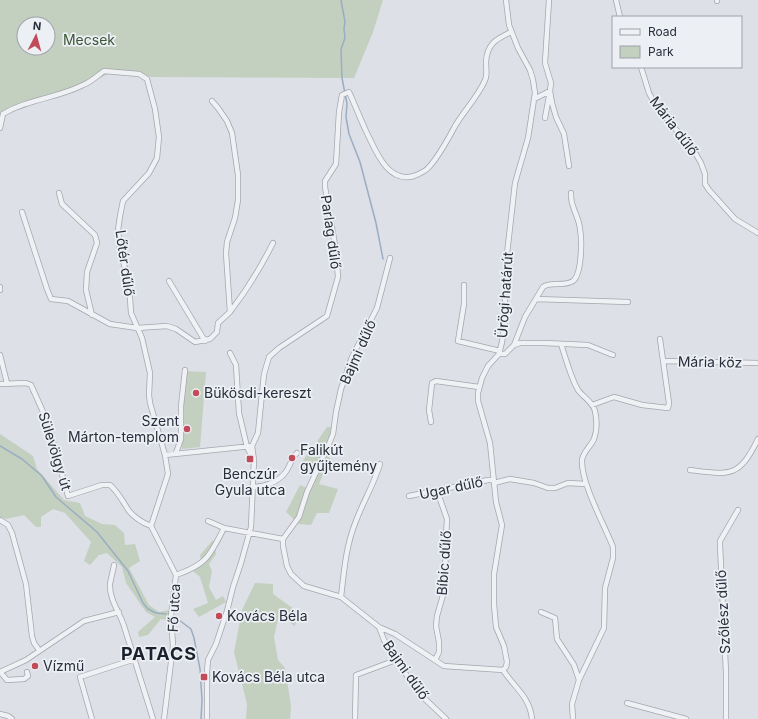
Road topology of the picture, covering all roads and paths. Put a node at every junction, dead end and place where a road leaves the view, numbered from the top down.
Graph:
1 (506, 0) edge
2 (549, 0) edge
3 (616, 0) edge
4 (620, 16) edge
5 (511, 32) junction
6 (641, 68) edge
7 (550, 91) junction
8 (534, 99) junction
9 (212, 101) dead end
10 (544, 118) dead end
11 (0, 128) edge
12 (569, 166) dead end
13 (59, 193) dead end
14 (571, 193) dead end
15 (22, 212) dead end
16 (758, 233) edge
17 (273, 243) dead end
18 (390, 258) dead end
19 (169, 281) dead end
20 (464, 285) dead end
21 (0, 287) edge
22 (0, 290) edge
23 (536, 300) junction
24 (628, 302) dead end
25 (230, 312) junction
26 (92, 315) junction
27 (137, 328) junction
28 (660, 339) dead end
29 (205, 341) junction
30 (561, 344) junction
31 (514, 345) junction
32 (500, 352) junction
33 (230, 353) dead end
34 (0, 355) edge
35 (613, 355) dead end
36 (663, 361) junction
37 (758, 363) edge
38 (185, 370) dead end
39 (7, 383) junction
40 (0, 384) edge
41 (480, 387) junction
42 (592, 404) junction
43 (431, 422) dead end
44 (758, 439) edge
45 (251, 445) junction
46 (176, 453) junction
47 (297, 454) dead end
48 (165, 455) junction
49 (380, 464) dead end
50 (690, 470) dead end
51 (493, 482) junction
52 (586, 484) junction
53 (252, 487) junction
54 (440, 490) junction
55 (409, 496) dead end
56 (738, 510) dead end
57 (0, 520) edge
58 (208, 521) dead end
59 (150, 526) junction
60 (224, 528) junction
61 (249, 534) junction
62 (283, 539) junction
63 (114, 565) dead end
64 (176, 575) junction
65 (341, 597) junction
66 (119, 612) junction
67 (541, 612) dead end
68 (379, 627) junction
69 (40, 650) junction
70 (135, 659) junction
71 (396, 660) junction
72 (435, 660) junction
73 (503, 670) junction
74 (1, 671) edge
75 (27, 672) dead end
76 (579, 680) junction
77 (627, 703) dead end
78 (0, 714) edge
79 (12, 719) edge
80 (92, 719) edge
81 (153, 719) edge
82 (164, 719) edge
83 (207, 719) edge
84 (355, 719) edge
85 (446, 719) edge
86 (532, 719) edge
87 (573, 719) edge
88 (686, 719) edge
89 (726, 719) edge

1 - 5 street, Ürögi határút
2 - 7 street
3 - 4 street
5 - 8 street, Ürögi határút
5 - 45 street, Parlag dűlő
6 - 16 street, Mária dűlő
7 - 8 street
7 - 10 street
7 - 12 street
8 - 32 street, Ürögi határút
9 - 25 street
11 - 27 street, Lőtér dűlő
13 - 26 street
14 - 23 street
15 - 26 street
17 - 25 street
18 - 62 street, Bajmi dűlő
19 - 29 street
20 - 32 street
21 - 22 street
23 - 24 street
23 - 31 street
25 - 29 street
26 - 27 street
27 - 29 street
27 - 48 street, Lőtér dűlő
28 - 36 street
30 - 31 street
30 - 35 street
30 - 42 street
31 - 32 street
32 - 41 street, Ürögi határút
33 - 45 street
34 - 39 street
36 - 37 street, Mária köz
36 - 42 street
38 - 46 street
39 - 40 street, Sülevölgy út
39 - 59 street, Sülevölgy út
41 - 43 street
41 - 51 street, Ürögi határút
42 - 52 street
44 - 50 street
45 - 46 street
45 - 53 street
46 - 48 street
47 - 53 street
48 - 59 street, Lőtér dűlő
49 - 65 street
51 - 52 street, Ugar dűlő
51 - 54 street, Ugar dűlő
51 - 73 street, Ürögi határút
52 - 76 street
53 - 61 street
54 - 55 street, Ugar dűlő
54 - 72 street, Bíbic dűlő
56 - 89 street, Szőlész dűlő
57 - 69 street
58 - 60 street
59 - 64 street, Fő utca
60 - 61 street
60 - 64 street
61 - 62 street
61 - 83 street
62 - 65 street, Bajmi dűlő
63 - 66 street
64 - 82 street, Fő utca
65 - 68 street, Bajmi dűlő
66 - 69 street
66 - 70 street
67 - 76 street
68 - 71 street, Bajmi dűlő
68 - 72 street
69 - 74 street
70 - 80 street
70 - 81 street
71 - 84 street
71 - 85 street, Bajmi dűlő
72 - 73 street
73 - 86 street
74 - 75 street
76 - 87 street
77 - 88 street
78 - 79 street

